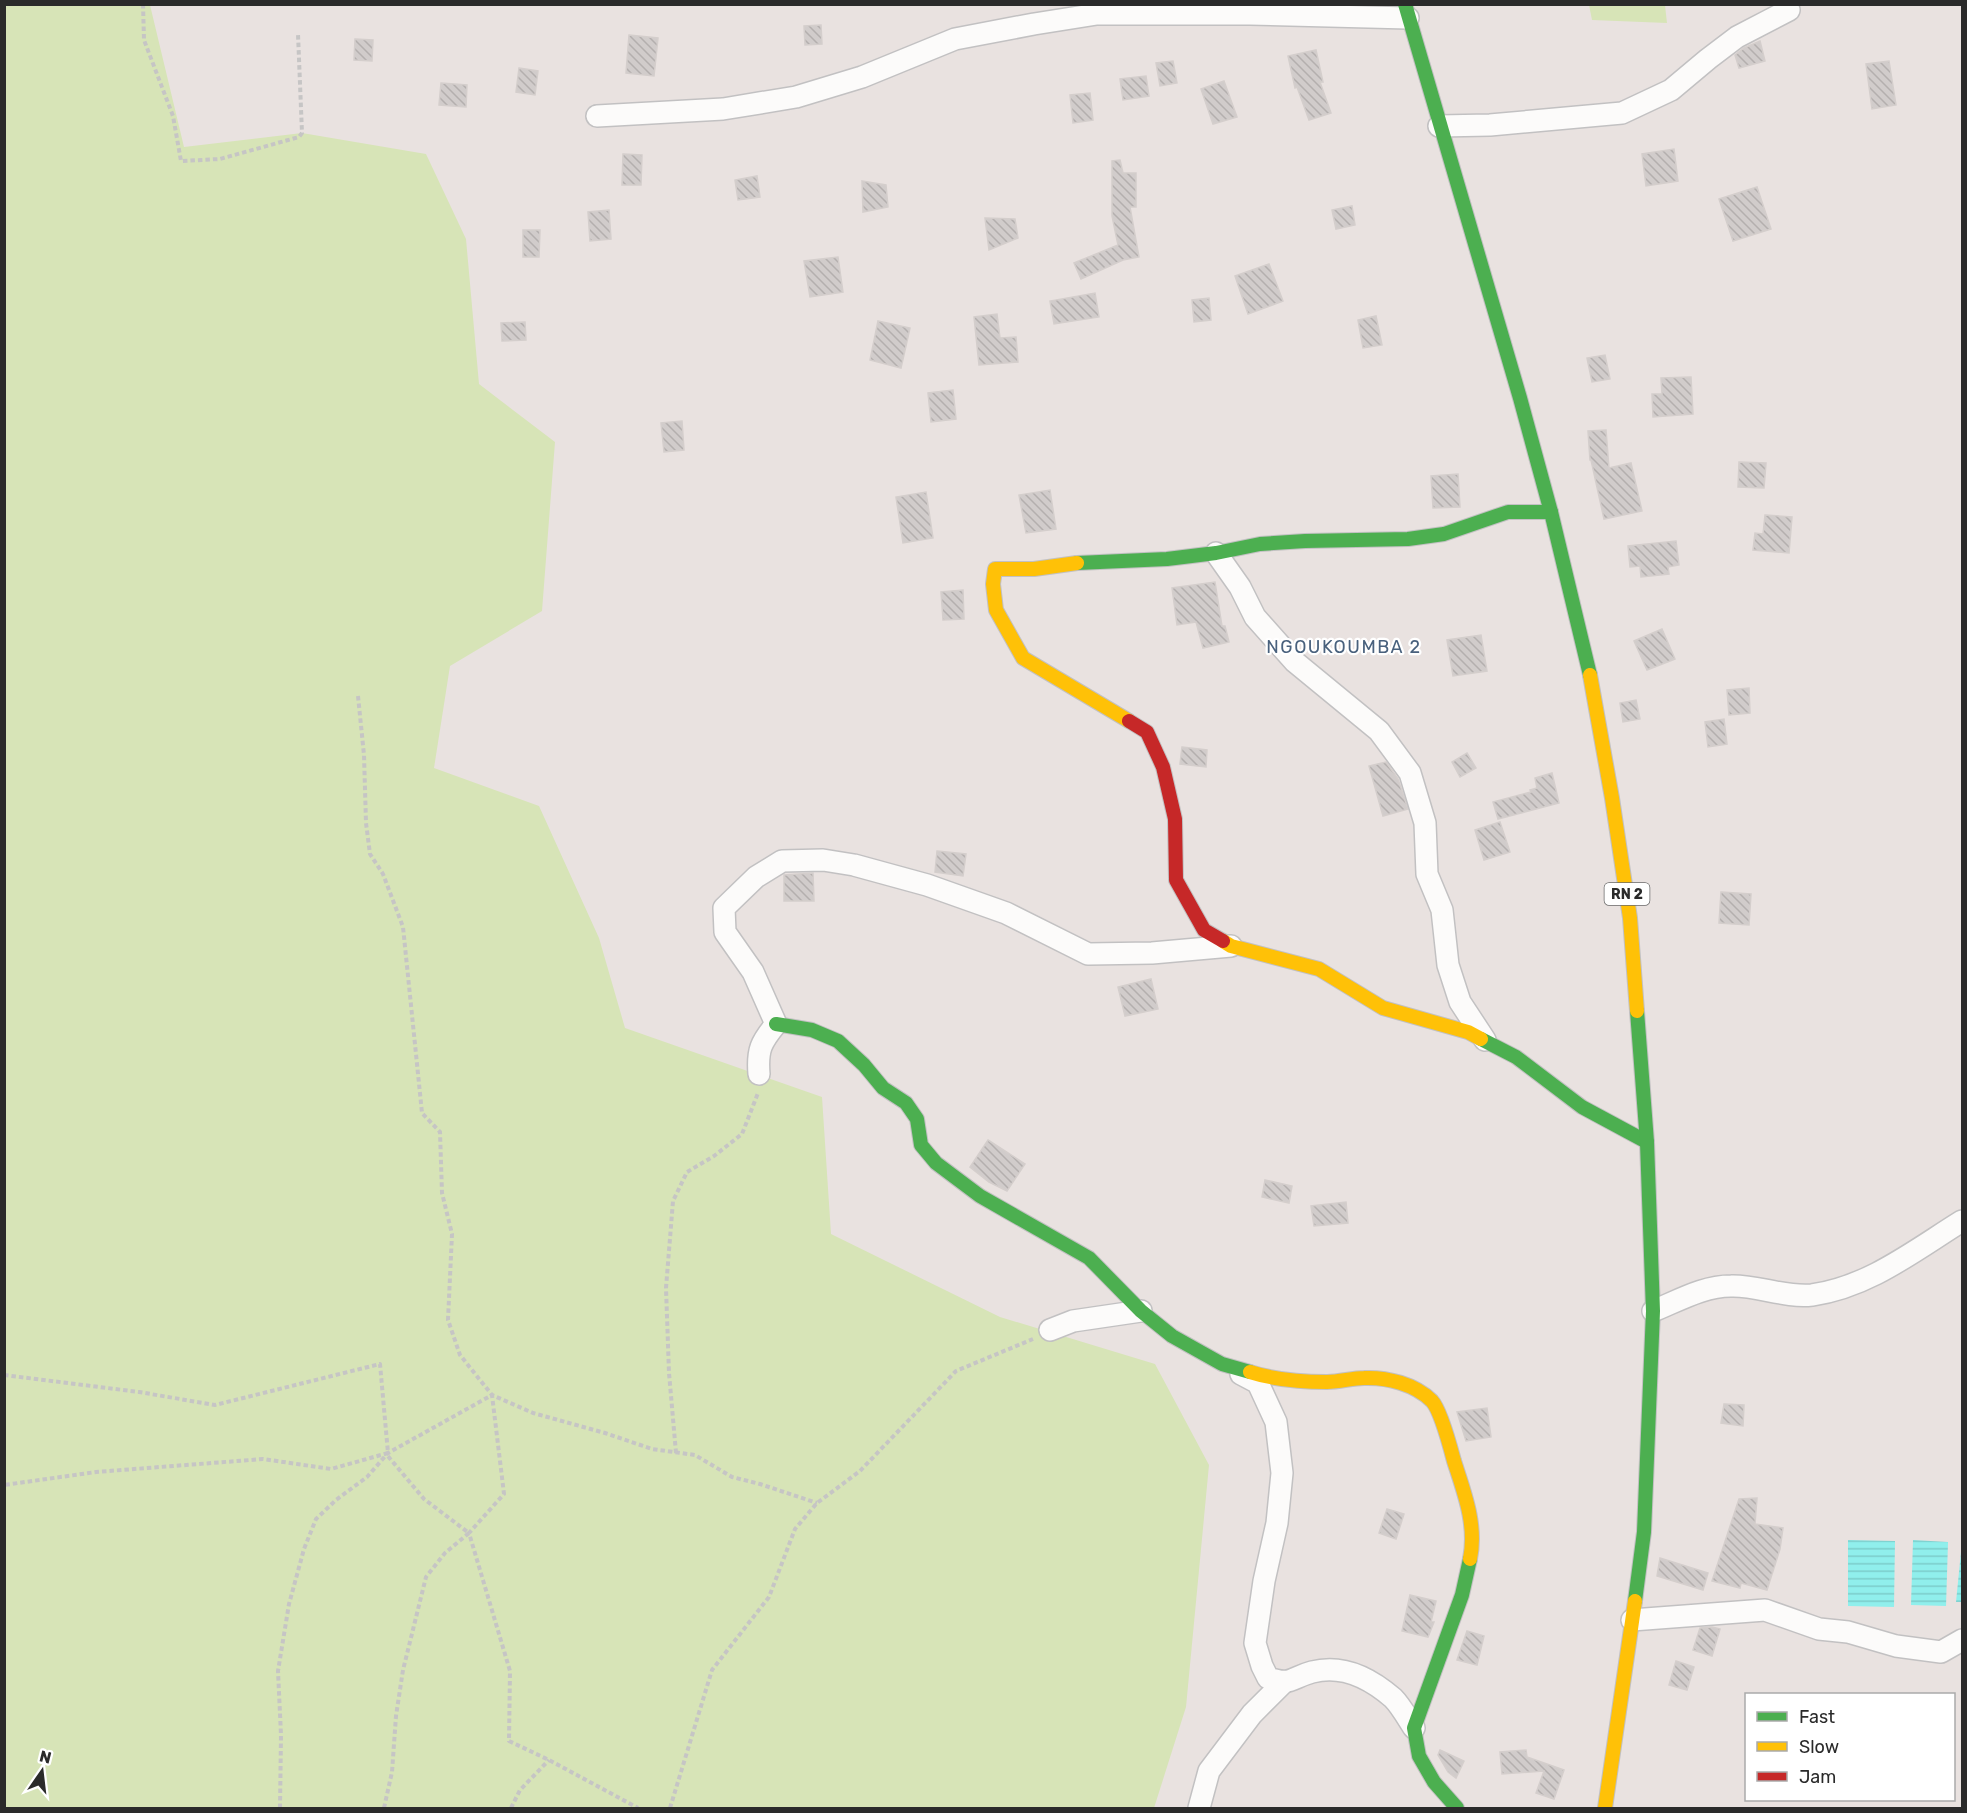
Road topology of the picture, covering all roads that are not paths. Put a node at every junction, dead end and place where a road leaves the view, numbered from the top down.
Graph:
1 (1789, 9) dead end
2 (1406, 11) edge
3 (597, 116) dead end
4 (1439, 126) junction
5 (1551, 512) junction
6 (1216, 553) junction
7 (1231, 946) junction
8 (776, 1024) junction
9 (1487, 1043) junction
10 (759, 1074) road end
11 (1647, 1142) junction
12 (1962, 1221) edge
13 (1141, 1311) junction
14 (1653, 1311) junction
15 (1050, 1330) road end
16 (1222, 1364) junction
17 (1632, 1620) junction
18 (1962, 1641) edge
19 (1283, 1683) junction
20 (1414, 1728) junction
21 (1199, 1809) edge
22 (1457, 1809) edge
23 (1605, 1809) edge

1 - 4 street
2 - 3 street
2 - 4 street, RN 2
4 - 5 street, RN 2
5 - 6 street
5 - 11 street, RN 2
6 - 7 street
6 - 9 street
7 - 8 street
7 - 9 street
8 - 10 street
8 - 13 street
9 - 11 street
11 - 14 street, RN 2
12 - 14 street
13 - 15 street
13 - 16 street
14 - 17 street, RN 2
16 - 19 street
16 - 20 street
17 - 18 street
17 - 23 street, RN 2
19 - 20 street
19 - 21 street
20 - 22 street

